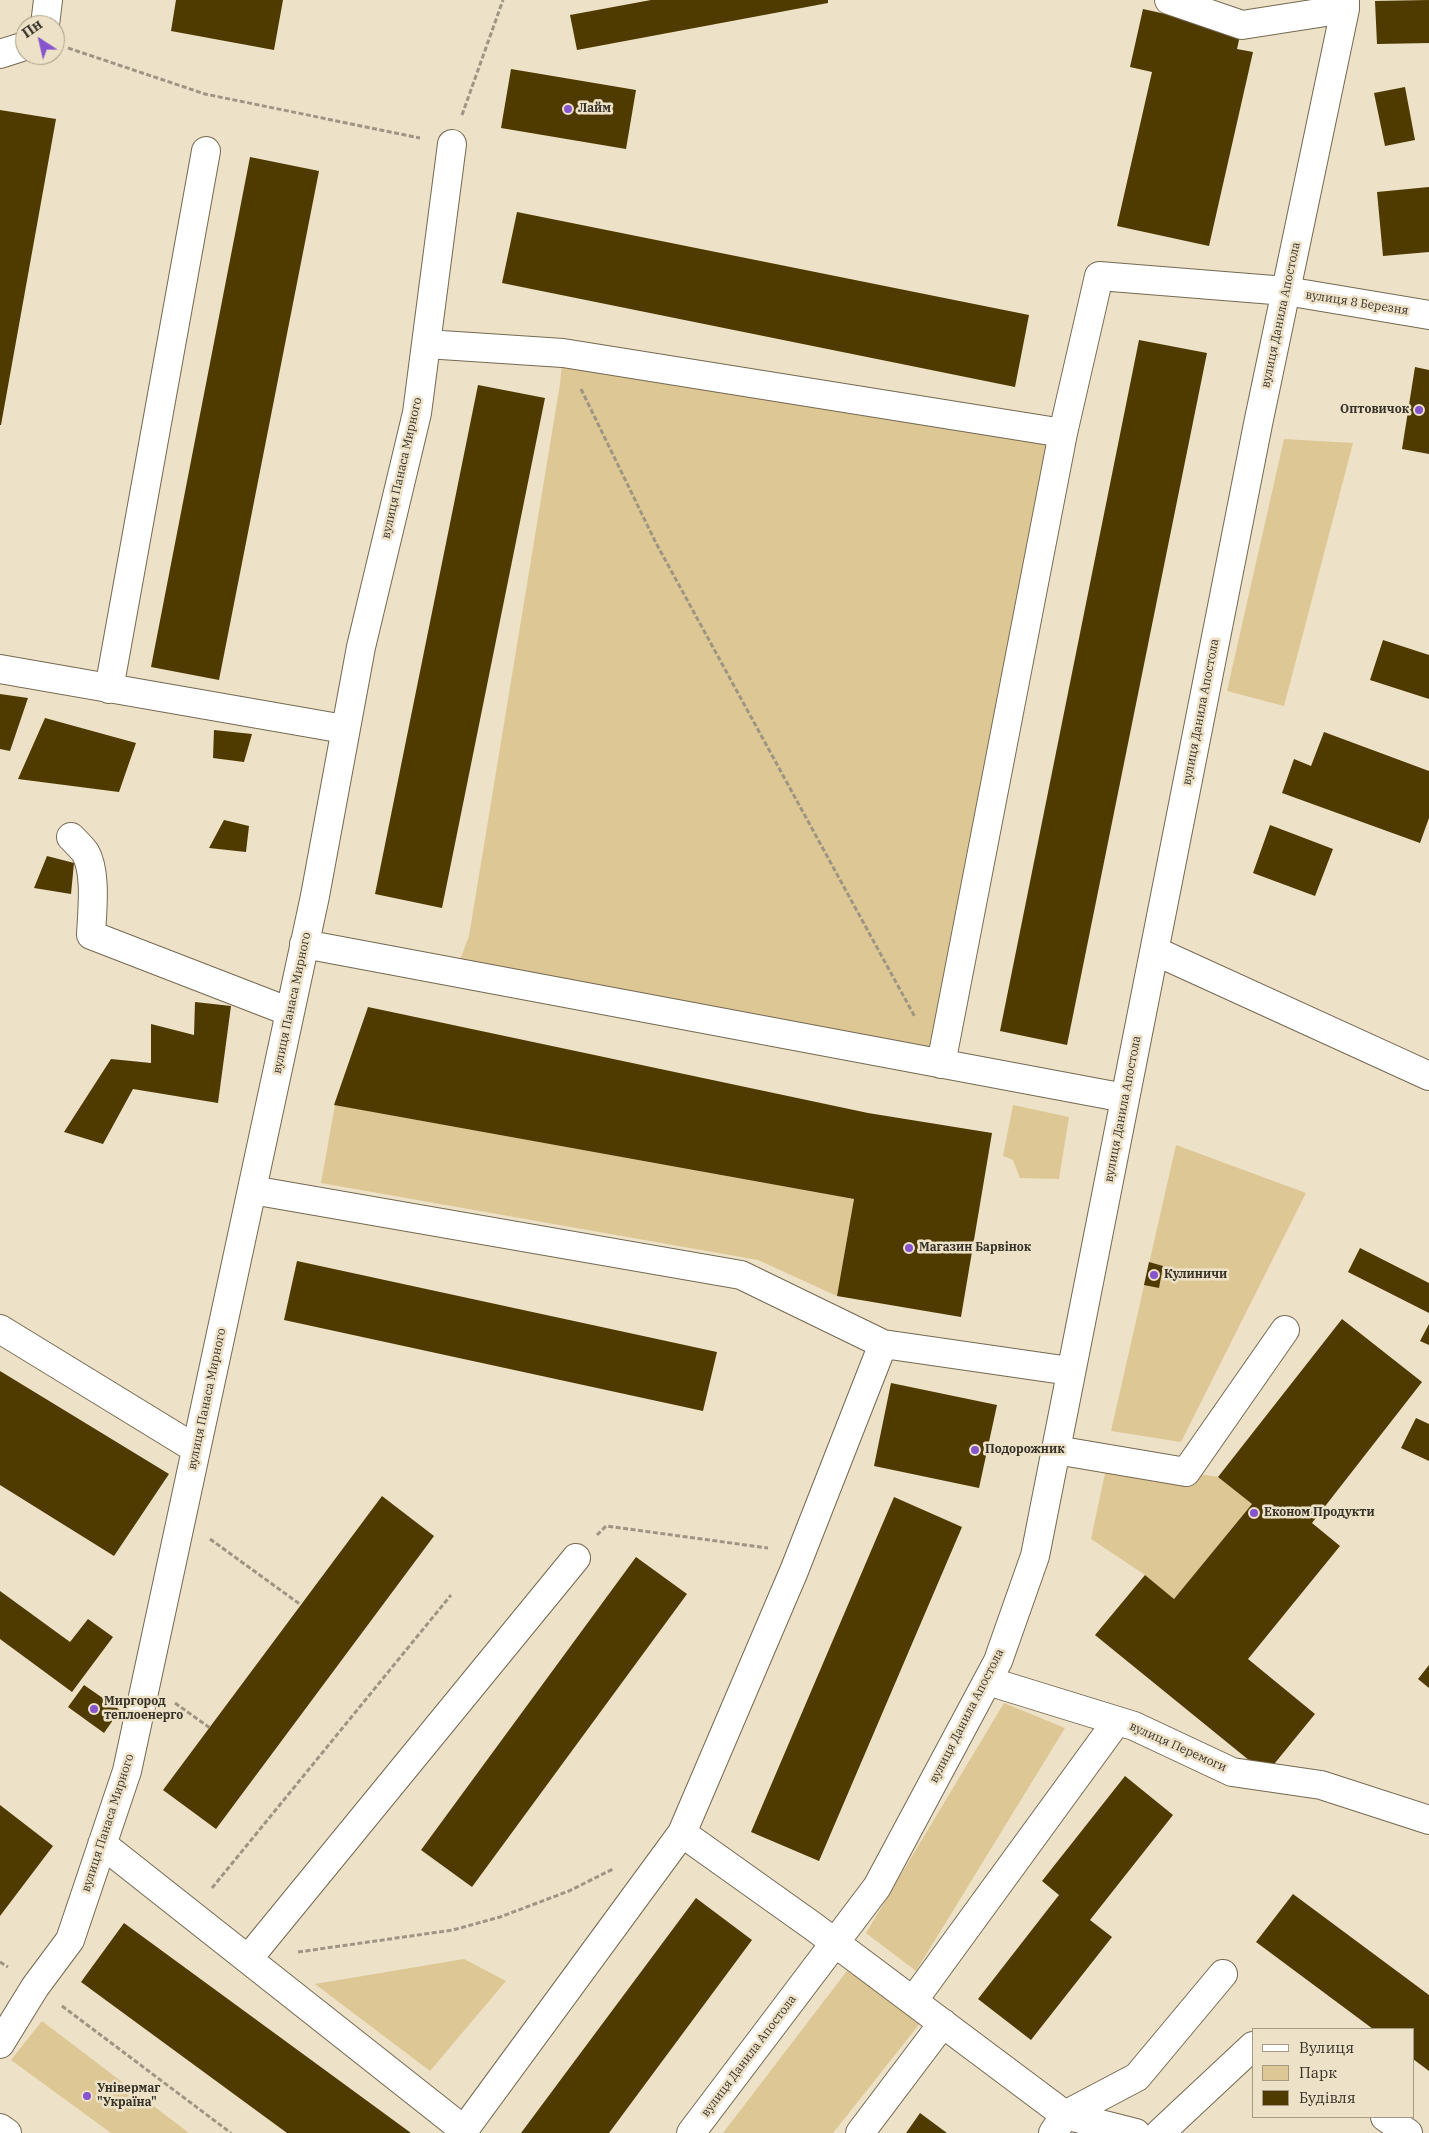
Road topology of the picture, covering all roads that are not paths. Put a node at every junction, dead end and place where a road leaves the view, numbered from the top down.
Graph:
1 (48, 0) edge
2 (1169, 0) edge
3 (1345, 4) edge
4 (46, 15) edge
5 (15, 49) edge
6 (0, 54) edge
7 (452, 144) road end
8 (206, 151) dead end
9 (1286, 291) junction
10 (1429, 315) edge
11 (426, 344) junction
12 (1062, 433) junction
13 (0, 669) edge
14 (109, 689) junction
15 (344, 729) junction
16 (72, 837) dead end
17 (304, 944) junction
18 (1155, 951) junction
19 (290, 1012) junction
20 (941, 1064) junction
21 (1429, 1076) edge
22 (1125, 1098) junction
23 (252, 1190) junction
24 (0, 1329) edge
25 (1285, 1330) dead end
26 (883, 1344) junction
27 (1070, 1371) junction
28 (196, 1448) junction
29 (1056, 1450) junction
30 (576, 1558) road end
31 (988, 1680) junction
32 (1117, 1720) junction
33 (1429, 1820) edge
34 (682, 1833) junction
35 (102, 1844) junction
36 (835, 1943) junction
37 (248, 1959) junction
38 (1223, 1974) dead end
39 (913, 2001) junction
40 (943, 2023) junction
41 (0, 2044) edge
42 (1252, 2047) edge
43 (1386, 2118) edge
44 (1059, 2124) edge
45 (0, 2128) edge
46 (7, 2133) edge
47 (691, 2133) edge
48 (860, 2133) edge
49 (1136, 2133) edge
50 (1160, 2133) edge
51 (1408, 2133) edge

1 - 4 street
2 - 3 street
3 - 9 street, вулиця Данила Апостола
5 - 6 street
7 - 11 street, вулиця Панаса Мирного
8 - 14 street
9 - 10 street, вулиця 8 Березня
9 - 12 street, вулиця 8 Березня
9 - 18 street, вулиця Данила Апостола
11 - 12 street
11 - 15 street, вулиця Панаса Мирного
12 - 20 street
13 - 14 street
14 - 15 street
15 - 17 street, вулиця Панаса Мирного
16 - 19 street
17 - 19 street, вулиця Панаса Мирного
17 - 20 street
18 - 21 street
18 - 22 street, вулиця Данила Апостола
19 - 23 street, вулиця Панаса Мирного
20 - 22 street
22 - 27 street, вулиця Данила Апостола
23 - 26 street
23 - 28 street, вулиця Панаса Мирного
24 - 28 street
25 - 29 street
26 - 27 street
26 - 34 street
27 - 29 street, вулиця Данила Апостола
28 - 35 street, вулиця Панаса Мирного
29 - 31 street, вулиця Данила Апостола
30 - 37 street
31 - 32 street, вулиця Перемоги
31 - 36 street, вулиця Данила Апостола
32 - 33 street, вулиця Перемоги
32 - 39 street
34 - 36 street
34 - 37 street
35 - 37 street
35 - 41 street, вулиця Панаса Мирного
36 - 39 street
36 - 47 street, вулиця Данила Апостола
38 - 44 street
39 - 40 street
40 - 44 street
40 - 48 street
42 - 50 street
43 - 51 street
44 - 49 street
45 - 46 street

